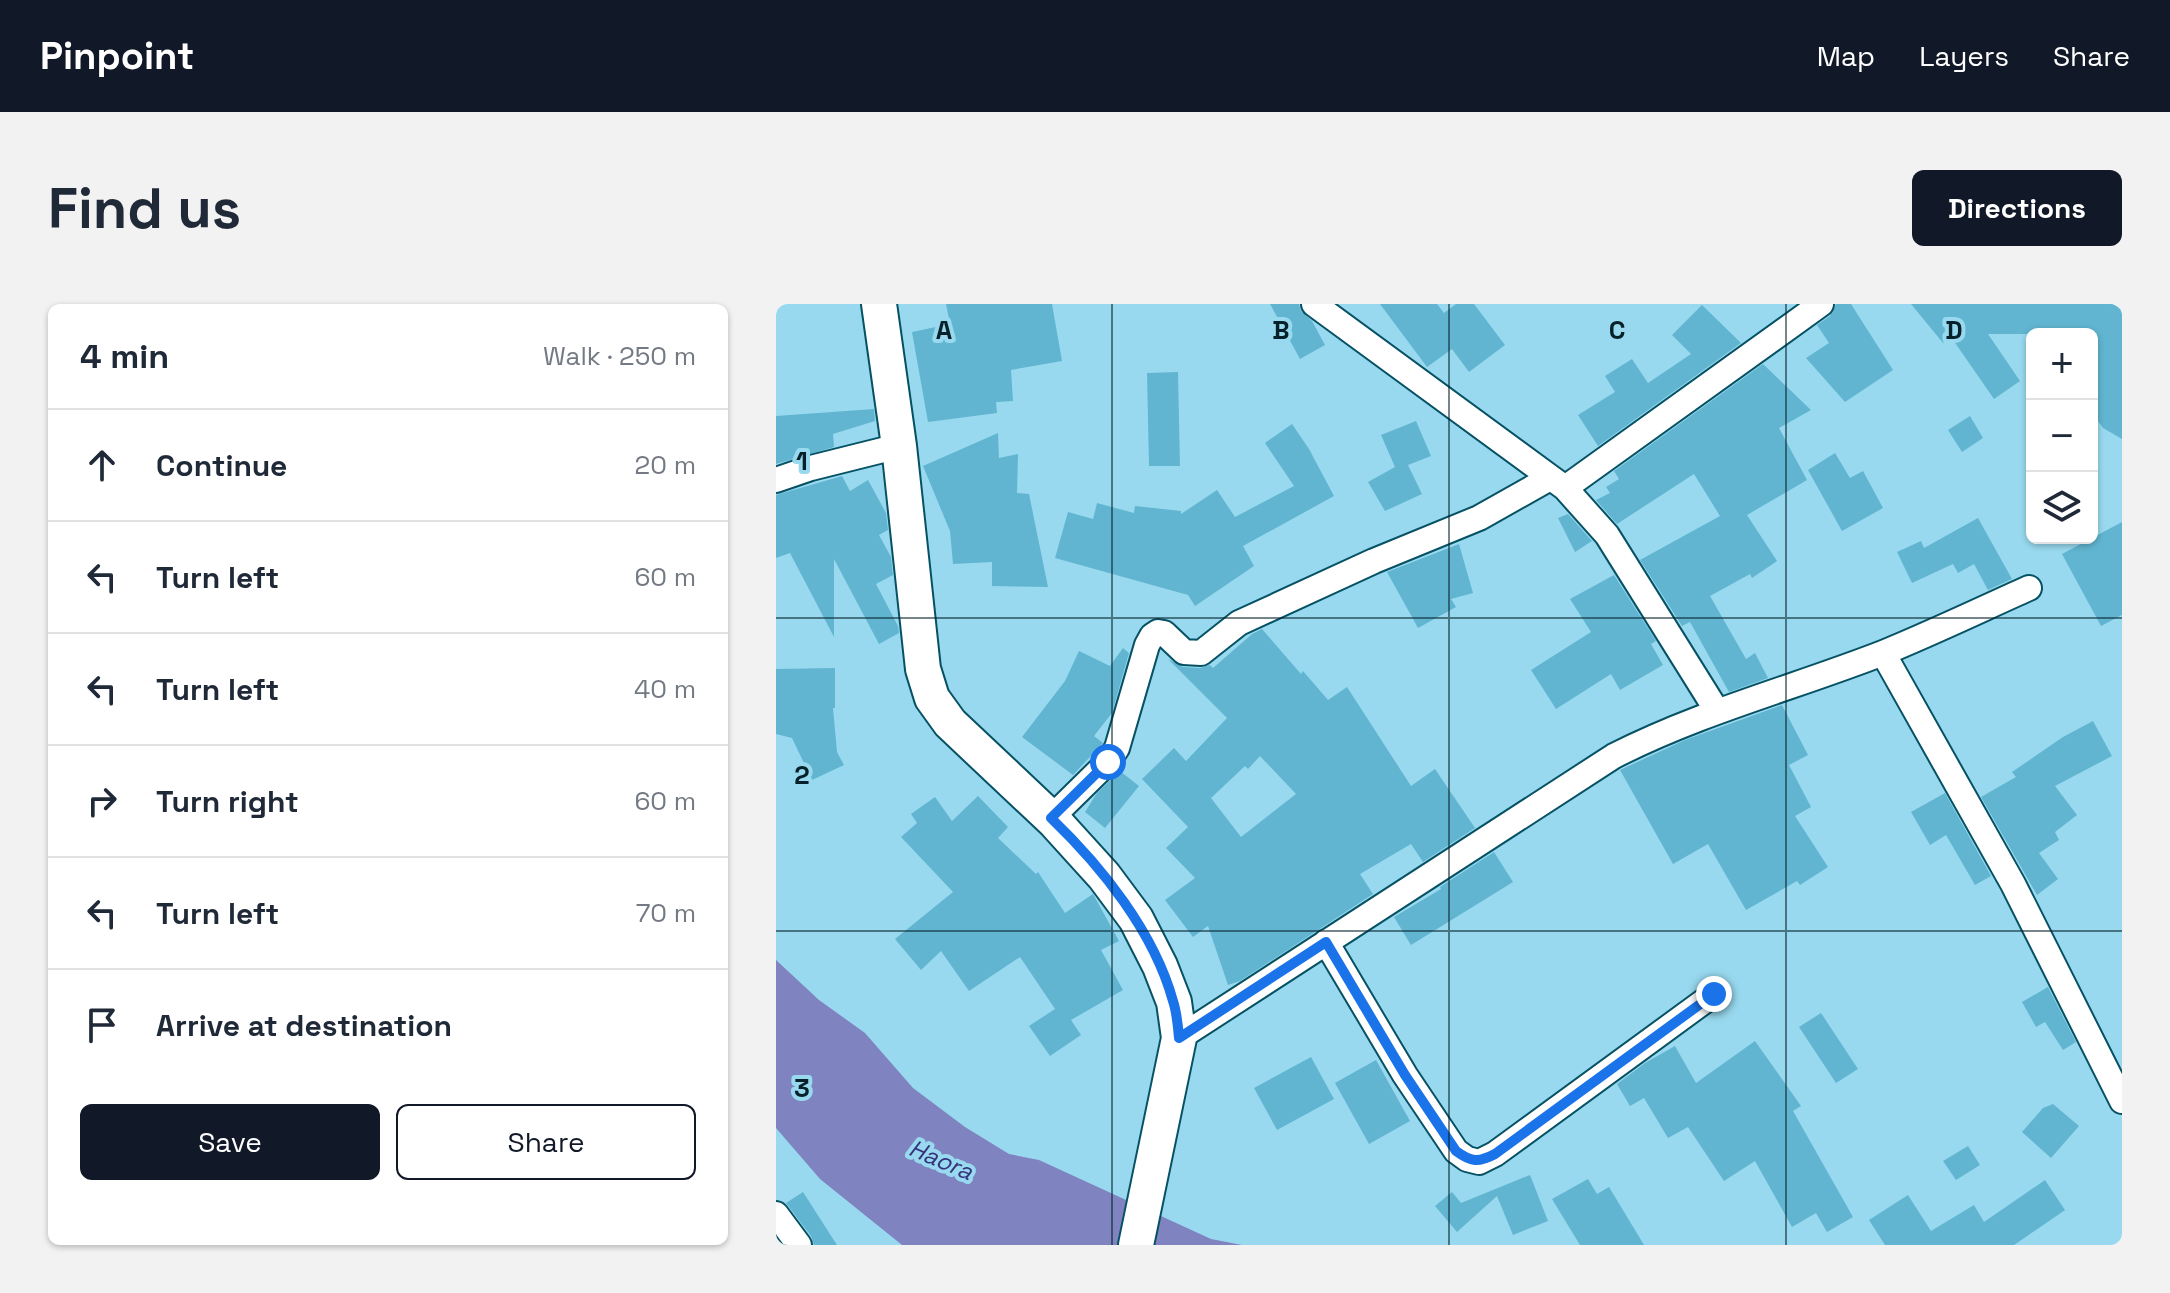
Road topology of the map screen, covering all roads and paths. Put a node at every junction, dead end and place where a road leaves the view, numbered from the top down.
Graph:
1 (879, 304) edge
2 (1314, 304) edge
3 (1821, 304) edge
4 (899, 446) junction
5 (776, 480) edge
6 (1558, 483) junction
7 (2029, 588) dead end
8 (1883, 653) junction
9 (1717, 711) junction
10 (1051, 818) junction
11 (1326, 942) junction
12 (1714, 994) dead end
13 (1179, 1038) junction
14 (2122, 1101) edge
15 (776, 1214) edge
16 (799, 1245) edge
17 (1136, 1245) edge

1 - 4 street
2 - 6 street
3 - 6 street
4 - 5 street
4 - 10 street
6 - 9 street
6 - 10 street
7 - 8 street
8 - 9 street
8 - 14 street
9 - 11 street
10 - 13 street
11 - 12 street
11 - 13 street
13 - 17 street
15 - 16 street

